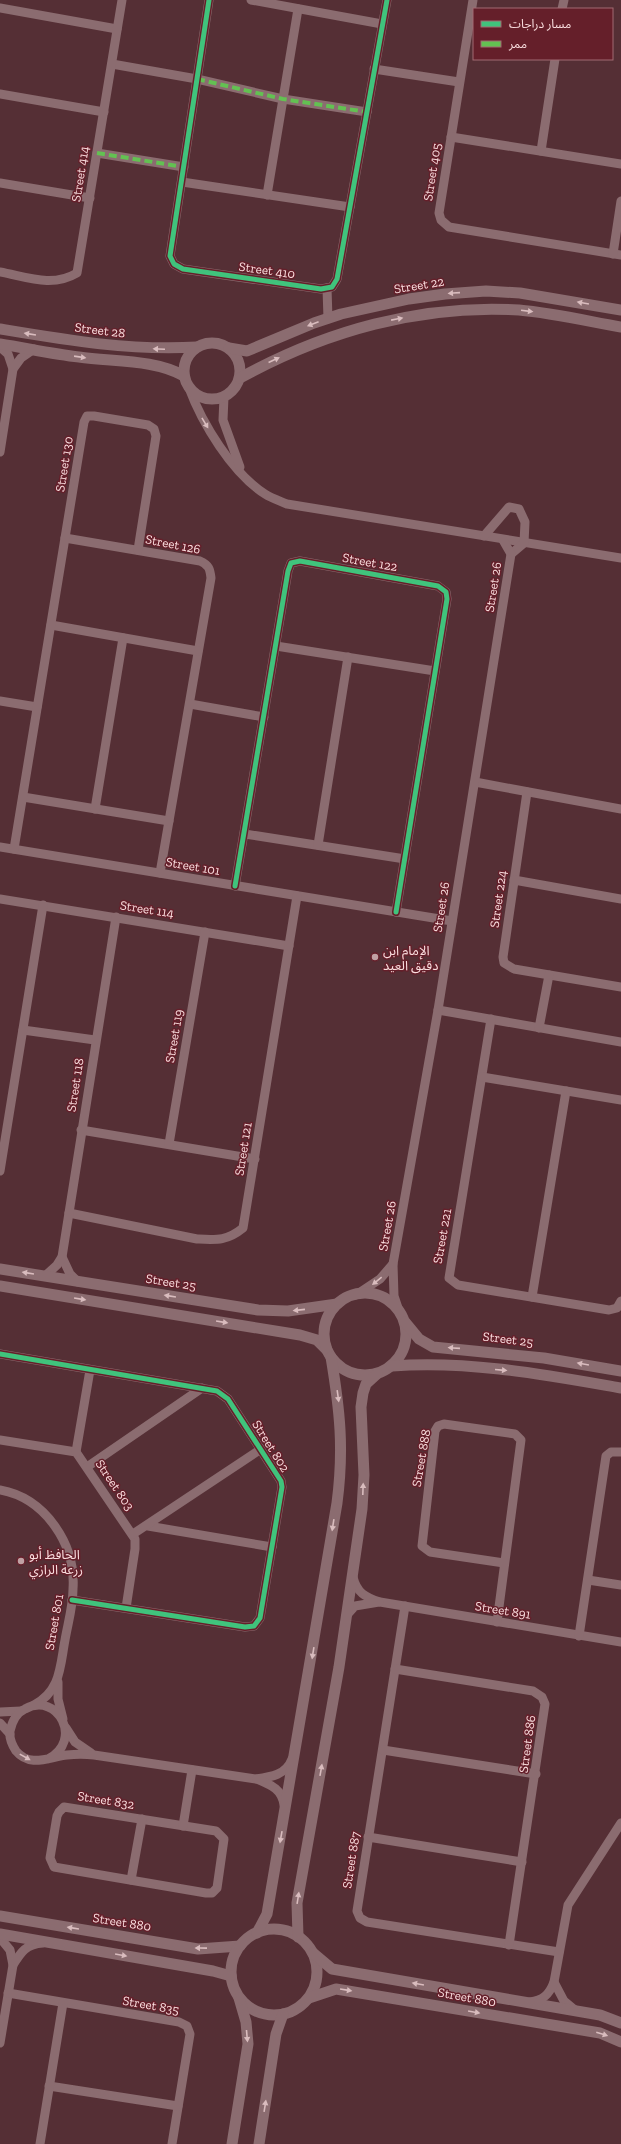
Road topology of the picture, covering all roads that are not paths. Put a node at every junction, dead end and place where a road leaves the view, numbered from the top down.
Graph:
1 (122, 0) edge
2 (209, 0) edge
3 (251, 0) edge
4 (387, 0) edge
5 (473, 0) edge
6 (0, 8) edge
7 (298, 8) junction
8 (382, 24) junction
9 (117, 29) junction
10 (555, 60) edge
11 (112, 64) junction
12 (374, 69) junction
13 (197, 79) junction
14 (460, 82) junction
15 (0, 94) edge
16 (283, 99) junction
17 (104, 112) junction
18 (367, 112) junction
19 (451, 137) junction
20 (541, 152) junction
21 (97, 153) junction
22 (621, 164) edge
23 (184, 167) junction
24 (182, 182) junction
25 (0, 183) edge
26 (267, 195) junction
27 (90, 198) junction
28 (621, 201) edge
29 (350, 207) junction
30 (617, 254) edge
31 (0, 272) edge
32 (327, 288) junction
33 (621, 310) edge
34 (328, 319) junction
35 (621, 327) edge
36 (0, 329) edge
37 (0, 344) edge
38 (198, 347) junction
39 (0, 348) edge
40 (229, 348) junction
41 (34, 349) junction
42 (13, 369) junction
43 (184, 376) junction
44 (240, 378) junction
45 (189, 388) junction
46 (224, 397) junction
47 (4, 404) edge
48 (0, 452) edge
49 (243, 476) junction
50 (484, 536) junction
51 (65, 538) junction
52 (503, 540) junction
53 (524, 543) junction
54 (138, 550) junction
55 (511, 554) junction
56 (621, 558) edge
57 (51, 625) junction
58 (123, 638) junction
59 (276, 646) junction
60 (198, 651) junction
61 (348, 657) junction
62 (435, 671) junction
63 (0, 701) edge
64 (190, 704) junction
65 (37, 707) junction
66 (264, 717) junction
67 (475, 782) junction
68 (527, 792) junction
69 (23, 797) junction
70 (95, 809) junction
71 (621, 809) edge
72 (169, 821) junction
73 (245, 834) junction
74 (318, 845) junction
75 (0, 847) edge
76 (14, 849) junction
77 (405, 859) junction
78 (160, 873) junction
79 (514, 880) junction
80 (235, 886) junction
81 (297, 896) junction
82 (0, 899) edge
83 (621, 899) edge
84 (43, 905) junction
85 (396, 912) junction
86 (116, 917) junction
87 (452, 921) junction
88 (206, 932) junction
89 (289, 946) junction
90 (549, 975) junction
91 (621, 986) edge
92 (438, 1010) junction
93 (491, 1019) junction
94 (539, 1028) junction
95 (23, 1030) junction
96 (95, 1040) junction
97 (621, 1042) edge
98 (482, 1077) junction
99 (566, 1091) junction
100 (621, 1100) edge
101 (4, 1116) edge
102 (81, 1130) junction
103 (169, 1144) junction
104 (255, 1159) junction
105 (0, 1171) edge
106 (69, 1213) junction
107 (62, 1257) junction
108 (393, 1264) junction
109 (0, 1269) edge
110 (45, 1276) junction
111 (78, 1282) junction
112 (0, 1286) edge
113 (356, 1295) junction
114 (532, 1297) junction
115 (621, 1301) edge
116 (337, 1304) junction
117 (401, 1315) junction
118 (0, 1354) edge
119 (329, 1354) junction
120 (392, 1366) junction
121 (90, 1370) junction
122 (621, 1371) edge
123 (377, 1374) junction
124 (572, 1380) junction
125 (621, 1383) edge
126 (202, 1388) junction
127 (621, 1388) edge
128 (0, 1440) edge
129 (262, 1449) junction
130 (76, 1452) junction
131 (621, 1452) edge
132 (87, 1467) junction
133 (0, 1490) edge
134 (148, 1526) junction
135 (133, 1534) junction
136 (272, 1548) junction
137 (504, 1563) junction
138 (352, 1572) junction
139 (588, 1580) junction
140 (621, 1585) edge
141 (72, 1600) junction
142 (380, 1602) junction
143 (405, 1606) junction
144 (126, 1608) junction
145 (346, 1616) junction
146 (497, 1622) junction
147 (579, 1636) junction
148 (621, 1642) edge
149 (395, 1668) junction
150 (58, 1674) junction
151 (31, 1706) junction
152 (21, 1711) junction
153 (0, 1712) edge
154 (0, 1724) edge
155 (64, 1724) junction
156 (10, 1734) junction
157 (384, 1750) junction
158 (296, 1751) junction
159 (94, 1755) junction
160 (48, 1759) junction
161 (192, 1770) junction
162 (536, 1774) junction
163 (256, 1779) junction
164 (285, 1812) junction
165 (142, 1819) junction
166 (183, 1826) junction
167 (620, 1827) edge
168 (368, 1837) junction
169 (522, 1862) junction
170 (131, 1880) junction
171 (0, 1916) edge
172 (257, 1933) junction
173 (0, 1934) edge
174 (298, 1937) junction
175 (0, 1938) edge
176 (51, 1942) junction
177 (509, 1944) junction
178 (240, 1946) junction
179 (559, 1952) junction
180 (313, 1953) junction
181 (13, 1965) junction
182 (231, 1976) junction
183 (554, 1982) junction
184 (8, 1993) junction
185 (239, 1998) junction
186 (309, 1998) junction
187 (63, 2003) junction
188 (527, 2003) junction
189 (576, 2011) junction
190 (283, 2014) junction
191 (621, 2023) edge
192 (621, 2042) edge
193 (0, 2044) edge
194 (50, 2086) junction
195 (178, 2106) junction
196 (40, 2144) edge
197 (172, 2144) edge
198 (232, 2144) edge
199 (259, 2144) edge

1 - 9 street, Street 414
2 - 13 street, Street 410
3 - 7 street
4 - 8 street
5 - 14 street, Street 405
6 - 9 street
7 - 8 street
7 - 16 street
8 - 12 street
9 - 11 street, Street 414
10 - 20 street
11 - 13 street
11 - 17 street, Street 414
12 - 14 street
12 - 18 street
13 - 16 street
13 - 23 street, Street 410
14 - 19 street, Street 405
15 - 17 street
16 - 18 street
16 - 26 street
17 - 21 street, Street 414
18 - 29 street
19 - 20 street
19 - 30 street, Street 405
20 - 22 street
21 - 23 street
21 - 27 street, Street 414
23 - 24 street, Street 410
24 - 26 street
24 - 32 street, Street 410
25 - 27 street
26 - 29 street
27 - 31 street, Street 414
28 - 30 street, Street 405
29 - 32 street
32 - 34 street
33 -> 34 street, Street 22
34 -> 40 street, Street 22
44 -> 35 street
38 -> 36 street, Street 28
37 - 41 street
38 - 40 street
38 - 43 street
39 - 42 street
40 - 44 street
41 - 42 street
41 -> 43 street
42 - 47 street
43 - 45 street
44 - 46 street
45 - 46 street
45 -> 49 street
46 - 49 street
47 - 48 street
49 - 50 street
50 - 52 street
50 - 53 street
51 - 54 street, Street 126
51 - 54 street, Street 130
51 - 57 street, Street 130
52 - 53 street
52 - 55 street, Street 26
53 - 55 street, Street 26
53 - 56 street
54 - 60 street, Street 126
55 - 67 street, Street 26
57 - 58 street
57 - 65 street, Street 130
58 - 60 street
58 - 70 street
59 - 61 street
59 - 62 street, Street 122
59 - 66 street, Street 122
60 - 64 street, Street 126
61 - 62 street
61 - 74 street
62 - 77 street, Street 122
63 - 65 street
64 - 66 street
64 - 72 street, Street 126
65 - 69 street, Street 130
66 - 73 street, Street 122
67 - 68 street
67 - 87 street, Street 26
68 - 71 street
68 - 79 street, Street 224
69 - 70 street
69 - 76 street, Street 130
70 - 72 street
72 - 78 street, Street 126
73 - 74 street
73 - 80 street, Street 122
74 - 77 street
75 - 76 street, Street 101
76 - 78 street, Street 101
77 - 85 street, Street 122
78 - 80 street, Street 101
79 - 83 street
79 - 90 street, Street 224
80 - 81 street, Street 101
81 - 85 street, Street 101
81 - 89 street, Street 121
82 - 84 street, Street 114
84 - 86 street, Street 114
84 - 95 street
85 - 87 street, Street 101
86 - 88 street, Street 114
86 - 96 street, Street 118
87 - 92 street, Street 26
88 - 89 street, Street 114
88 - 103 street, Street 119
89 - 104 street, Street 121
90 - 91 street, Street 224
90 - 94 street
92 - 93 street
92 - 108 street, Street 26
93 - 94 street
93 - 98 street, Street 221
94 - 97 street
95 - 96 street
95 - 101 street
96 - 102 street, Street 118
98 - 99 street
98 - 114 street, Street 221
99 - 100 street
99 - 114 street
101 - 105 street
102 - 103 street
102 - 106 street, Street 118
103 - 104 street
104 - 106 street, Street 121
106 - 107 street, Street 118
107 - 110 street
107 - 111 street
108 -> 113 street, Street 26
108 - 117 street, Street 26
110 -> 109 street, Street 25
110 - 111 street, Street 25
116 -> 111 street, Street 25
112 -> 119 street
113 - 116 street
113 - 117 street
114 - 115 street, Street 221
116 - 119 street
117 - 120 street
122 -> 117 street, Street 25
118 - 121 street, Street 802
119 - 123 street
119 -> 158 street
120 - 123 street
120 -> 124 street
121 - 126 street, Street 802
121 - 130 street
138 -> 123 street
124 - 125 street
124 - 127 street
126 - 129 street, Street 802
126 - 132 street
128 - 130 street
129 - 134 street
129 - 136 street, Street 802
130 - 132 street, Street 803
131 - 139 street
132 - 135 street, Street 803
133 - 141 street, Street 801
134 - 135 street
134 - 136 street
135 - 144 street, Street 803
136 - 144 street, Street 802
137 - 137 street, Street 888
137 - 146 street, Street 888
138 - 142 street, Street 891
138 - 145 street
139 - 140 street
139 - 147 street
141 - 144 street, Street 802
141 - 150 street, Street 801
142 - 143 street, Street 891
142 - 145 street, Street 891
143 - 146 street, Street 891
143 - 149 street, Street 887
174 -> 145 street
146 - 147 street, Street 891
147 - 148 street, Street 891
149 - 157 street, Street 887
149 - 162 street, Street 886
150 - 151 street, Street 801
150 - 155 street, Street 801
151 - 152 street
151 - 155 street
152 - 153 street
152 - 156 street
154 - 156 street
155 - 159 street
155 - 160 street
156 -> 160 street
157 - 162 street
157 - 168 street, Street 887
158 - 163 street
158 - 164 street
159 - 160 street
159 - 161 street
161 - 163 street
161 - 166 street
162 - 169 street, Street 886
163 - 164 street
164 -> 172 street
165 - 166 street, Street 832
165 - 170 street, Street 832
165 - 170 street, Street 832
166 - 170 street, Street 832
167 - 179 street
168 - 169 street
168 - 177 street, Street 887
169 - 177 street, Street 886
178 -> 171 street, Street 880
172 - 174 street
172 - 178 street
173 - 176 street
174 - 180 street
175 - 181 street
176 - 181 street
176 -> 182 street
177 - 179 street, Street 887
178 - 182 street
179 - 183 street
180 - 186 street
188 -> 180 street, Street 880
181 - 184 street
182 - 185 street
183 - 188 street
183 - 189 street
184 - 187 street, Street 835
184 - 193 street
185 - 190 street
185 -> 198 street
186 - 190 street
186 -> 192 street, Street 880
187 - 194 street
187 - 195 street, Street 835
188 - 189 street, Street 880
189 - 191 street, Street 880
199 -> 190 street
194 - 195 street
194 - 196 street
195 - 197 street, Street 835

